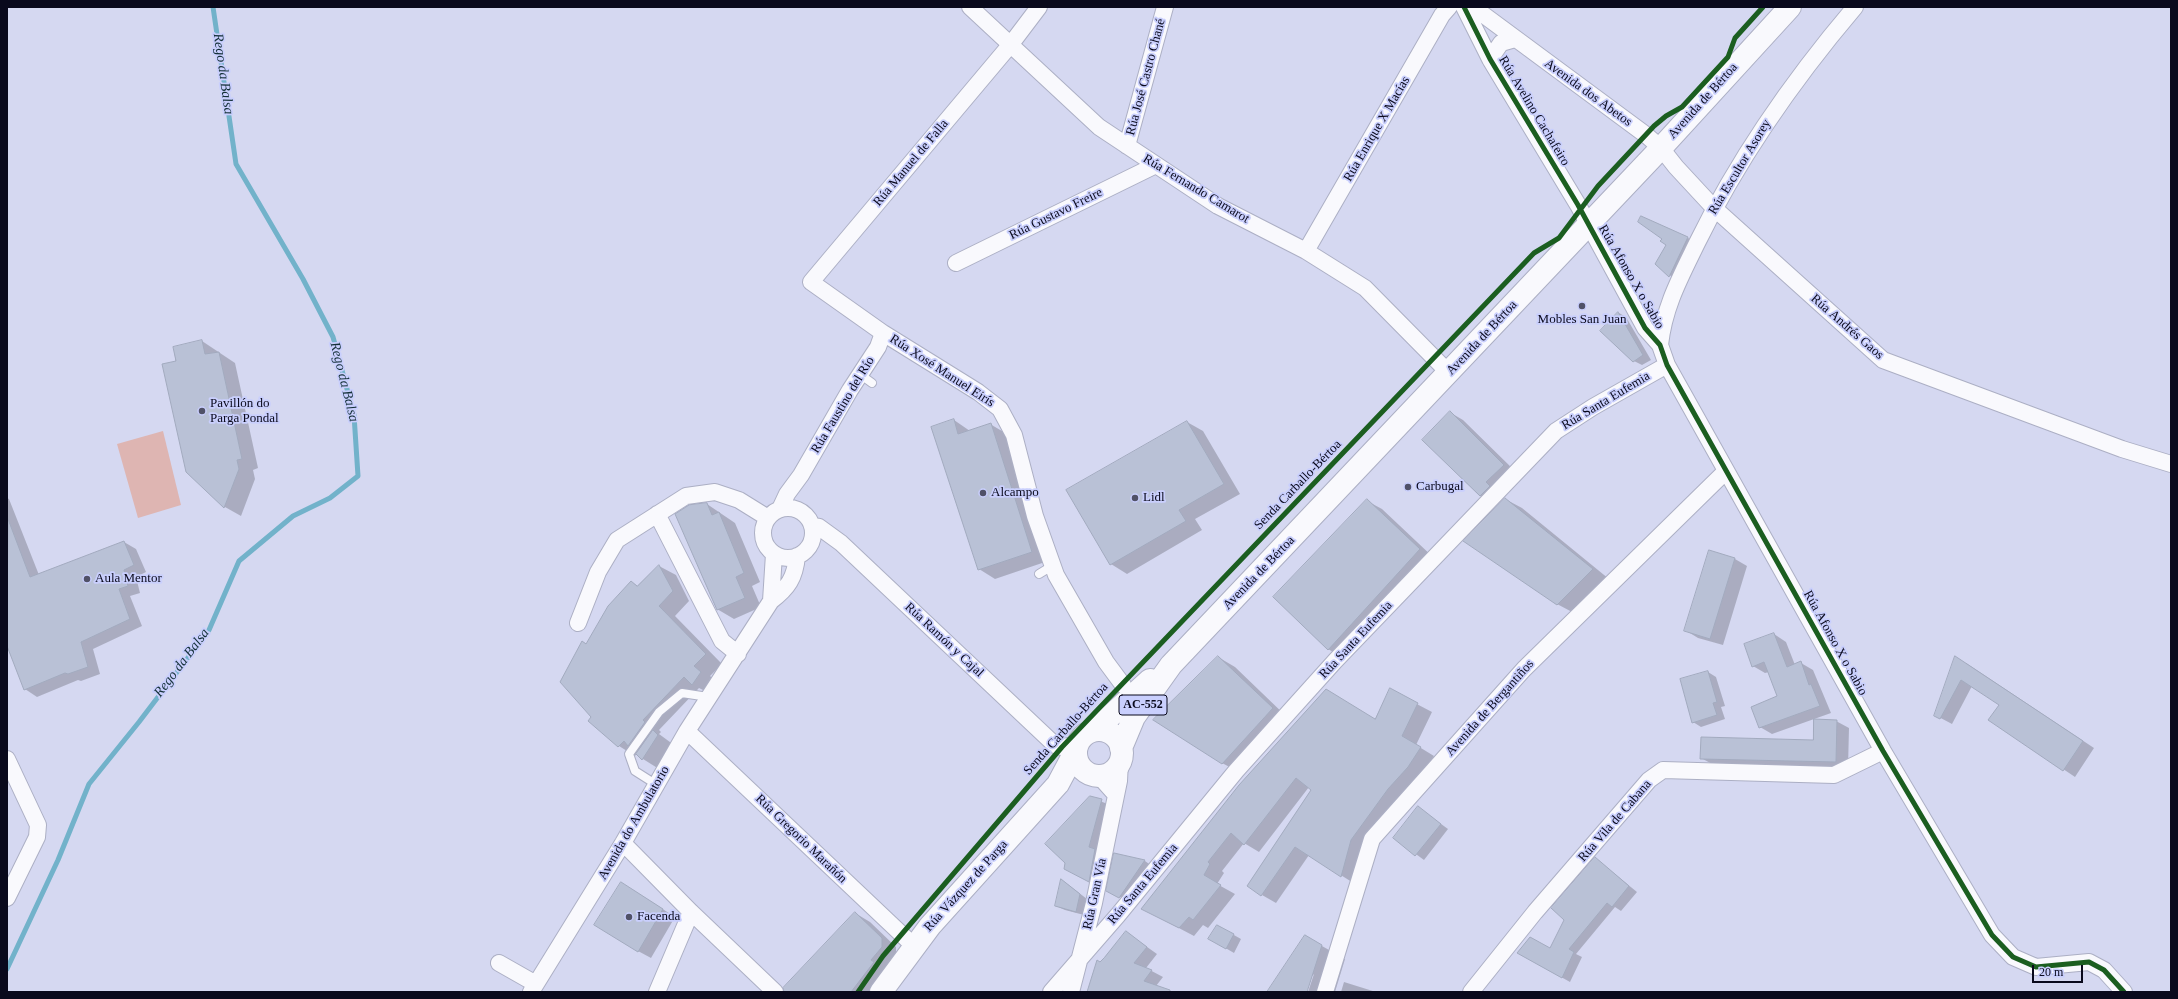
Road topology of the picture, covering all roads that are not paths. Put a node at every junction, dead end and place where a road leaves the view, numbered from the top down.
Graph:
1 (970, 7) edge
2 (1039, 7) edge
3 (1165, 7) edge
4 (1449, 7) edge
5 (1464, 7) edge
6 (1473, 7) edge
7 (1790, 7) edge
8 (1855, 7) edge
9 (1515, 39) junction
10 (1011, 44) junction
11 (1490, 59) junction
12 (1127, 146) junction
13 (1661, 148) junction
14 (1156, 165) junction
15 (1714, 208) junction
16 (1588, 225) junction
17 (1306, 252) junction
18 (956, 263) dead end
19 (811, 282) joint
20 (883, 333) junction
21 (1660, 345) junction
22 (1667, 365) junction
23 (1449, 373) junction
24 (2171, 464) edge
25 (1726, 471) junction
26 (801, 475) junction
27 (802, 512) junction
28 (657, 514) junction
29 (774, 514) junction
30 (813, 526) junction
31 (774, 554) junction
32 (797, 556) junction
33 (771, 601) junction
34 (578, 623) dead end
35 (738, 654) junction
36 (1171, 665) junction
37 (1153, 678) junction
38 (1123, 685) junction
39 (708, 697) junction
40 (1114, 712) junction
41 (1094, 730) junction
42 (687, 731) junction
43 (1072, 748) junction
44 (1883, 751) junction
45 (1120, 754) junction
46 (7, 759) edge
47 (1095, 775) junction
48 (1058, 784) junction
49 (656, 785) junction
50 (1116, 795) junction
51 (623, 843) junction
52 (7, 898) edge
53 (691, 912) junction
54 (914, 946) junction
55 (1081, 956) junction
56 (499, 963) dead end
57 (534, 988) edge
58 (657, 992) edge
59 (775, 992) edge
60 (881, 992) edge
61 (1051, 992) edge
62 (1072, 992) edge
63 (1325, 992) edge
64 (1471, 992) edge
65 (2124, 992) edge

1 - 10 street, Rúa Fernando Camarot
2 - 10 street, Rúa Manuel de Falla
3 - 12 street, Rúa José Castro Chané
4 - 17 street, Rúa Enrique X Macías
5 - 11 street, Rúa Avelino Cachafeiro
6 - 9 street, Avenida dos Abetos
7 - 13 main road, Avenida de Bértoa / AC-552
8 - 15 street, Rúa Escultor Asorey
9 - 11 street
9 - 13 street, Avenida dos Abetos
10 - 12 street, Rúa Fernando Camarot
10 - 19 street, Rúa Manuel de Falla
11 - 16 street, Rúa Avelino Cachafeiro
12 - 14 street, Rúa Fernando Camarot
13 - 15 street, Rúa Andrés Gaos
13 - 16 main road, Avenida de Bértoa / AC-552
14 - 17 street, Rúa Fernando Camarot
14 - 18 street, Rúa Gustavo Freire
15 - 21 street, Rúa Escultor Asorey
15 - 24 street, Rúa Andrés Gaos
16 - 21 street, Rúa Afonso X o Sabio
16 - 23 main road, Avenida de Bértoa / AC-552
17 - 23 street, Rúa Fernando Camarot
19 - 20 street, Rúa Xosé Manuel Eirís
20 - 26 street, Rúa Faustino del Río
20 - 38 street, Rúa Xosé Manuel Eirís
21 - 22 street, Rúa Afonso X o Sabio
22 - 25 street, Rúa Afonso X o Sabio
22 - 55 street, Rúa Santa Eufemia
23 - 36 main road, Avenida de Bértoa / AC-552
25 - 44 street, Rúa Afonso X o Sabio
25 - 63 street, Avenida de Bergantiños
26 - 27 street, Rúa Faustino del Río
26 - 29 street, Rúa Faustino del Río
27 - 29 street
27 - 30 street
28 - 29 street
28 - 34 street
28 - 35 street
29 - 31 street
30 - 32 street
30 - 43 street, Rúa Ramón y Cajal
31 - 32 street
31 - 33 street, Avenida do Ambulatorio
32 - 33 street, Avenida do Ambulatorio
33 - 35 street, Avenida do Ambulatorio
35 - 39 street, Avenida do Ambulatorio
36 - 37 main road, Avenida de Bértoa / AC-552
36 - 45 main road, Avenida de Bértoa / AC-552
37 - 38 street
37 - 40 main road, Avenida de Bértoa / AC-552
38 - 40 street
39 - 42 street, Avenida do Ambulatorio
39 - 49 lane
40 - 41 main road, Avenida de Bértoa / AC-552
41 - 43 main road, AC-552
41 - 45 main road
42 - 49 street, Avenida do Ambulatorio
42 - 54 street, Rúa Gregorio Marañón
43 - 47 main road
43 - 48 main road, Rúa Vázquez de Parga / AC-552
44 - 64 street, Rúa Vila de Cabana
44 - 65 street, Rúa Afonso X o Sabio
45 - 47 main road, AC-552
45 - 50 street, Rúa Gran Vía
46 - 52 street
47 - 48 main road, AC-552
47 - 50 street
48 - 54 main road, Rúa Vázquez de Parga / AC-552
49 - 51 street, Avenida do Ambulatorio
50 - 55 street, Rúa Gran Vía
51 - 53 street
51 - 57 street, Avenida do Ambulatorio
53 - 58 street
53 - 59 street
54 - 60 main road, Rúa Vázquez de Parga / AC-552
55 - 61 street, Rúa Santa Eufemia
55 - 62 street, Rúa Gran Vía
56 - 57 street

